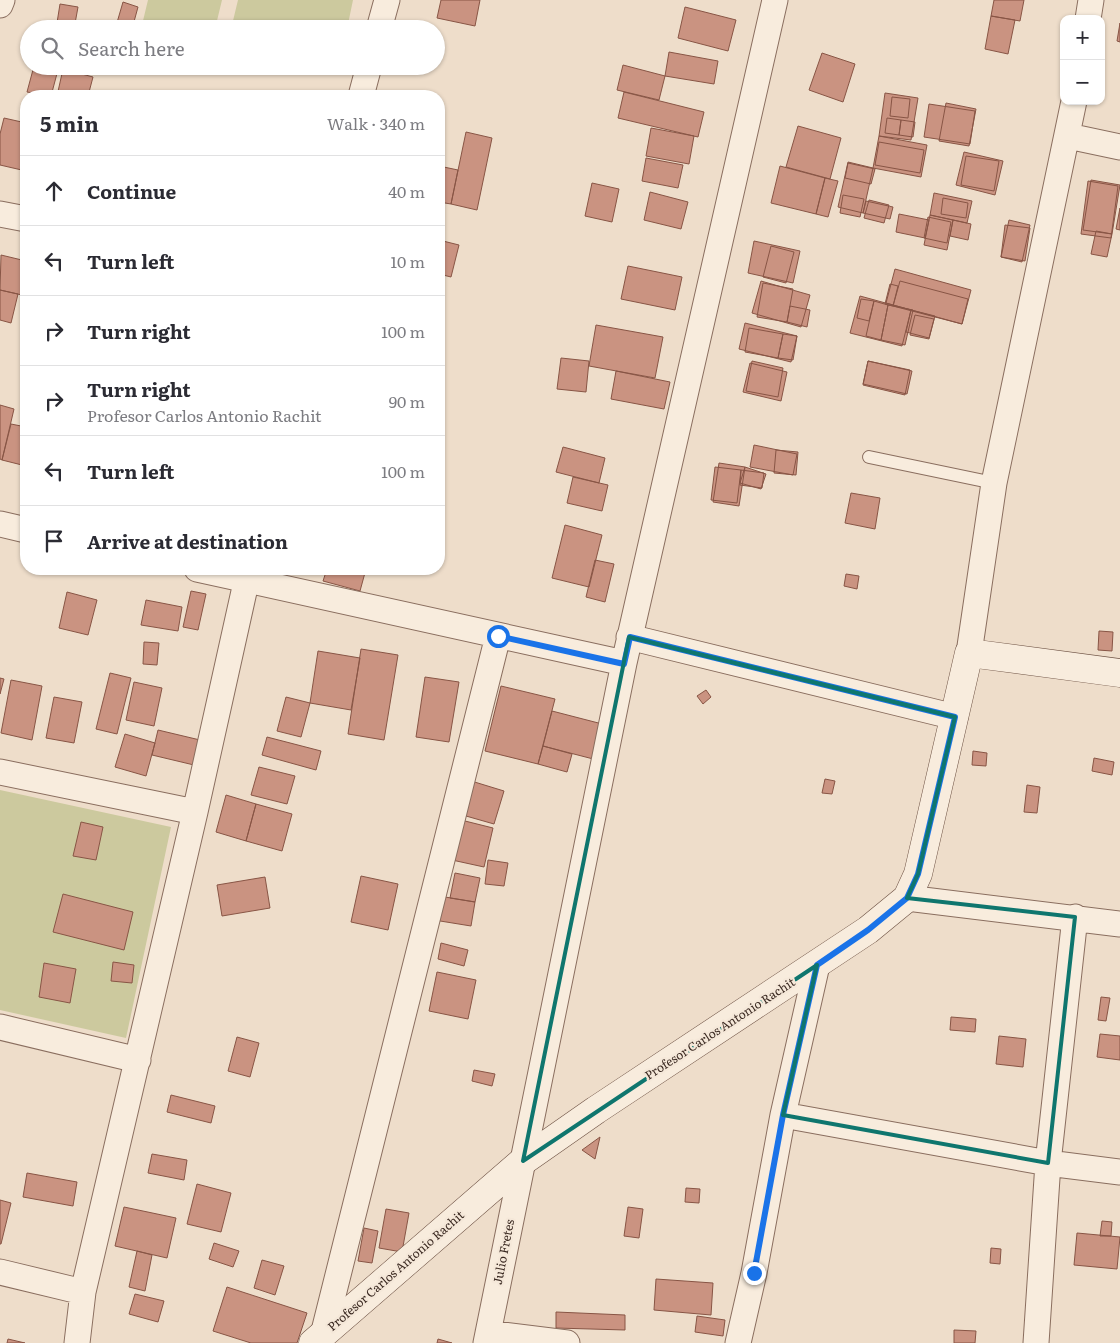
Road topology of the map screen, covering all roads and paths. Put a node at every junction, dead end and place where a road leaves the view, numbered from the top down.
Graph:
1 (2, 0) edge
2 (387, 0) edge
3 (774, 0) edge
4 (1091, 0) edge
5 (0, 5) edge
6 (1089, 15) edge
7 (382, 20) edge
8 (367, 75) edge
9 (363, 90) edge
10 (1073, 105) edge
11 (1068, 136) junction
12 (1120, 147) edge
13 (0, 214) edge
14 (20, 218) edge
15 (869, 457) dead end
16 (994, 483) junction
17 (0, 524) edge
18 (20, 529) edge
19 (247, 575) edge
20 (251, 575) edge
21 (498, 636) junction
22 (630, 637) junction
23 (969, 653) junction
24 (624, 664) junction
25 (1120, 673) edge
26 (955, 717) junction
27 (0, 772) edge
28 (195, 812) junction
29 (907, 898) junction
30 (1075, 917) junction
31 (1120, 924) edge
32 (817, 965) junction
33 (0, 1028) edge
34 (138, 1060) junction
35 (783, 1115) junction
36 (523, 1161) junction
37 (1048, 1163) junction
38 (1120, 1172) edge
39 (0, 1272) edge
40 (82, 1292) junction
41 (487, 1338) edge
42 (318, 1339) edge
43 (77, 1343) edge
44 (567, 1343) edge
45 (738, 1343) edge
46 (1036, 1343) edge

1 - 5 street
2 - 7 street
3 - 22 street, Julio Fretes
4 - 6 street
8 - 9 street
10 - 11 street
11 - 12 street
11 - 16 street
13 - 14 street
15 - 16 lane
16 - 23 street
17 - 18 street
19 - 28 street
20 - 21 street
21 - 24 street
21 - 42 street
22 - 24 street, Julio Fretes
22 - 26 street
23 - 25 main road
23 - 26 main road, Profesor Carlos Antonio Rachit
24 - 36 street, Julio Fretes
26 - 29 main road, Profesor Carlos Antonio Rachit
27 - 28 street
28 - 34 street
29 - 30 street
29 - 32 main road, Profesor Carlos Antonio Rachit
30 - 31 street
30 - 37 street
32 - 35 street
32 - 36 main road, Profesor Carlos Antonio Rachit
33 - 34 street
34 - 40 street
35 - 37 street
35 - 45 street
36 - 41 street, Julio Fretes
36 - 42 main road, Profesor Carlos Antonio Rachit
37 - 38 street
37 - 46 street
39 - 40 street
40 - 43 street
41 - 44 street

